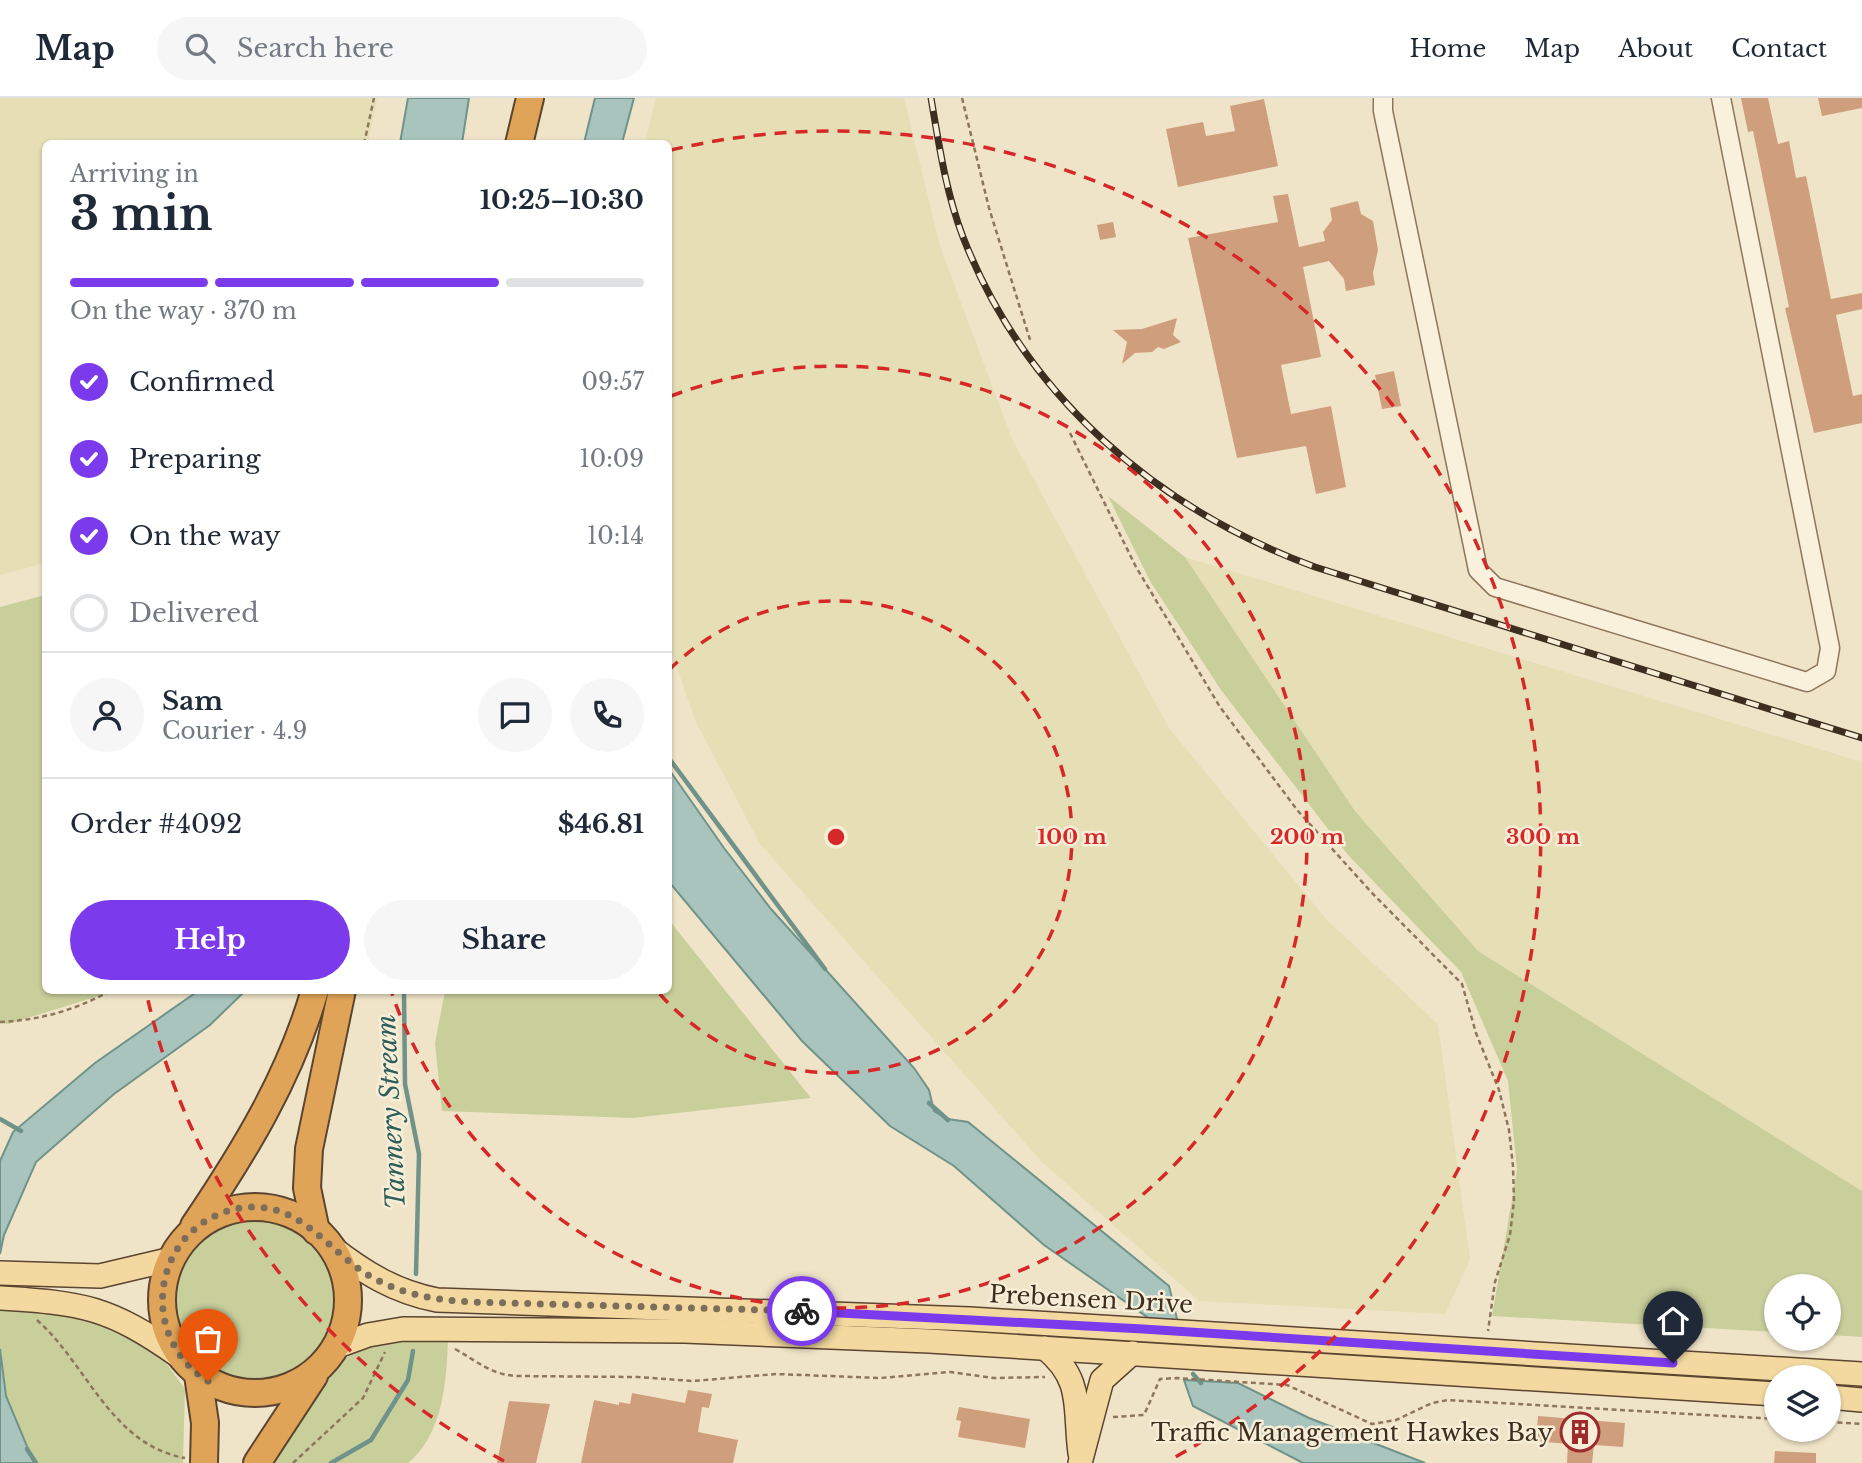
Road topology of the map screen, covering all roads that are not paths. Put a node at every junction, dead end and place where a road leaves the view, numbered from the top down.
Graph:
1 (530, 98) edge
2 (546, 98) edge
3 (1383, 98) edge
4 (1721, 98) edge
5 (520, 140) edge
6 (536, 140) edge
7 (314, 994) edge
8 (341, 994) edge
9 (191, 1230) junction
10 (323, 1238) junction
11 (172, 1259) junction
12 (0, 1273) edge
13 (0, 1298) edge
14 (335, 1348) junction
15 (1045, 1348) junction
16 (1132, 1353) junction
17 (179, 1356) junction
18 (319, 1369) junction
19 (198, 1374) junction
20 (1862, 1374) edge
21 (1764, 1393) edge
22 (1841, 1398) edge
23 (1862, 1399) edge
24 (1080, 1459) edge
25 (204, 1462) edge
26 (257, 1463) edge

1 - 5 highway
2 - 6 highway
3 - 4 lane
7 - 9 highway
8 - 10 highway
9 - 10 highway
9 - 11 highway
10 - 14 highway
10 - 20 main road, Prebensen Drive
11 - 12 main road
11 - 17 highway
13 - 17 main road
14 - 15 main road, Prebensen Drive
14 - 18 highway
15 - 16 main road, Prebensen Drive
15 - 24 main road
16 - 21 main road, Prebensen Drive
16 - 24 main road
17 - 19 highway
18 - 19 highway
18 - 26 highway
19 - 25 highway
22 - 23 main road

